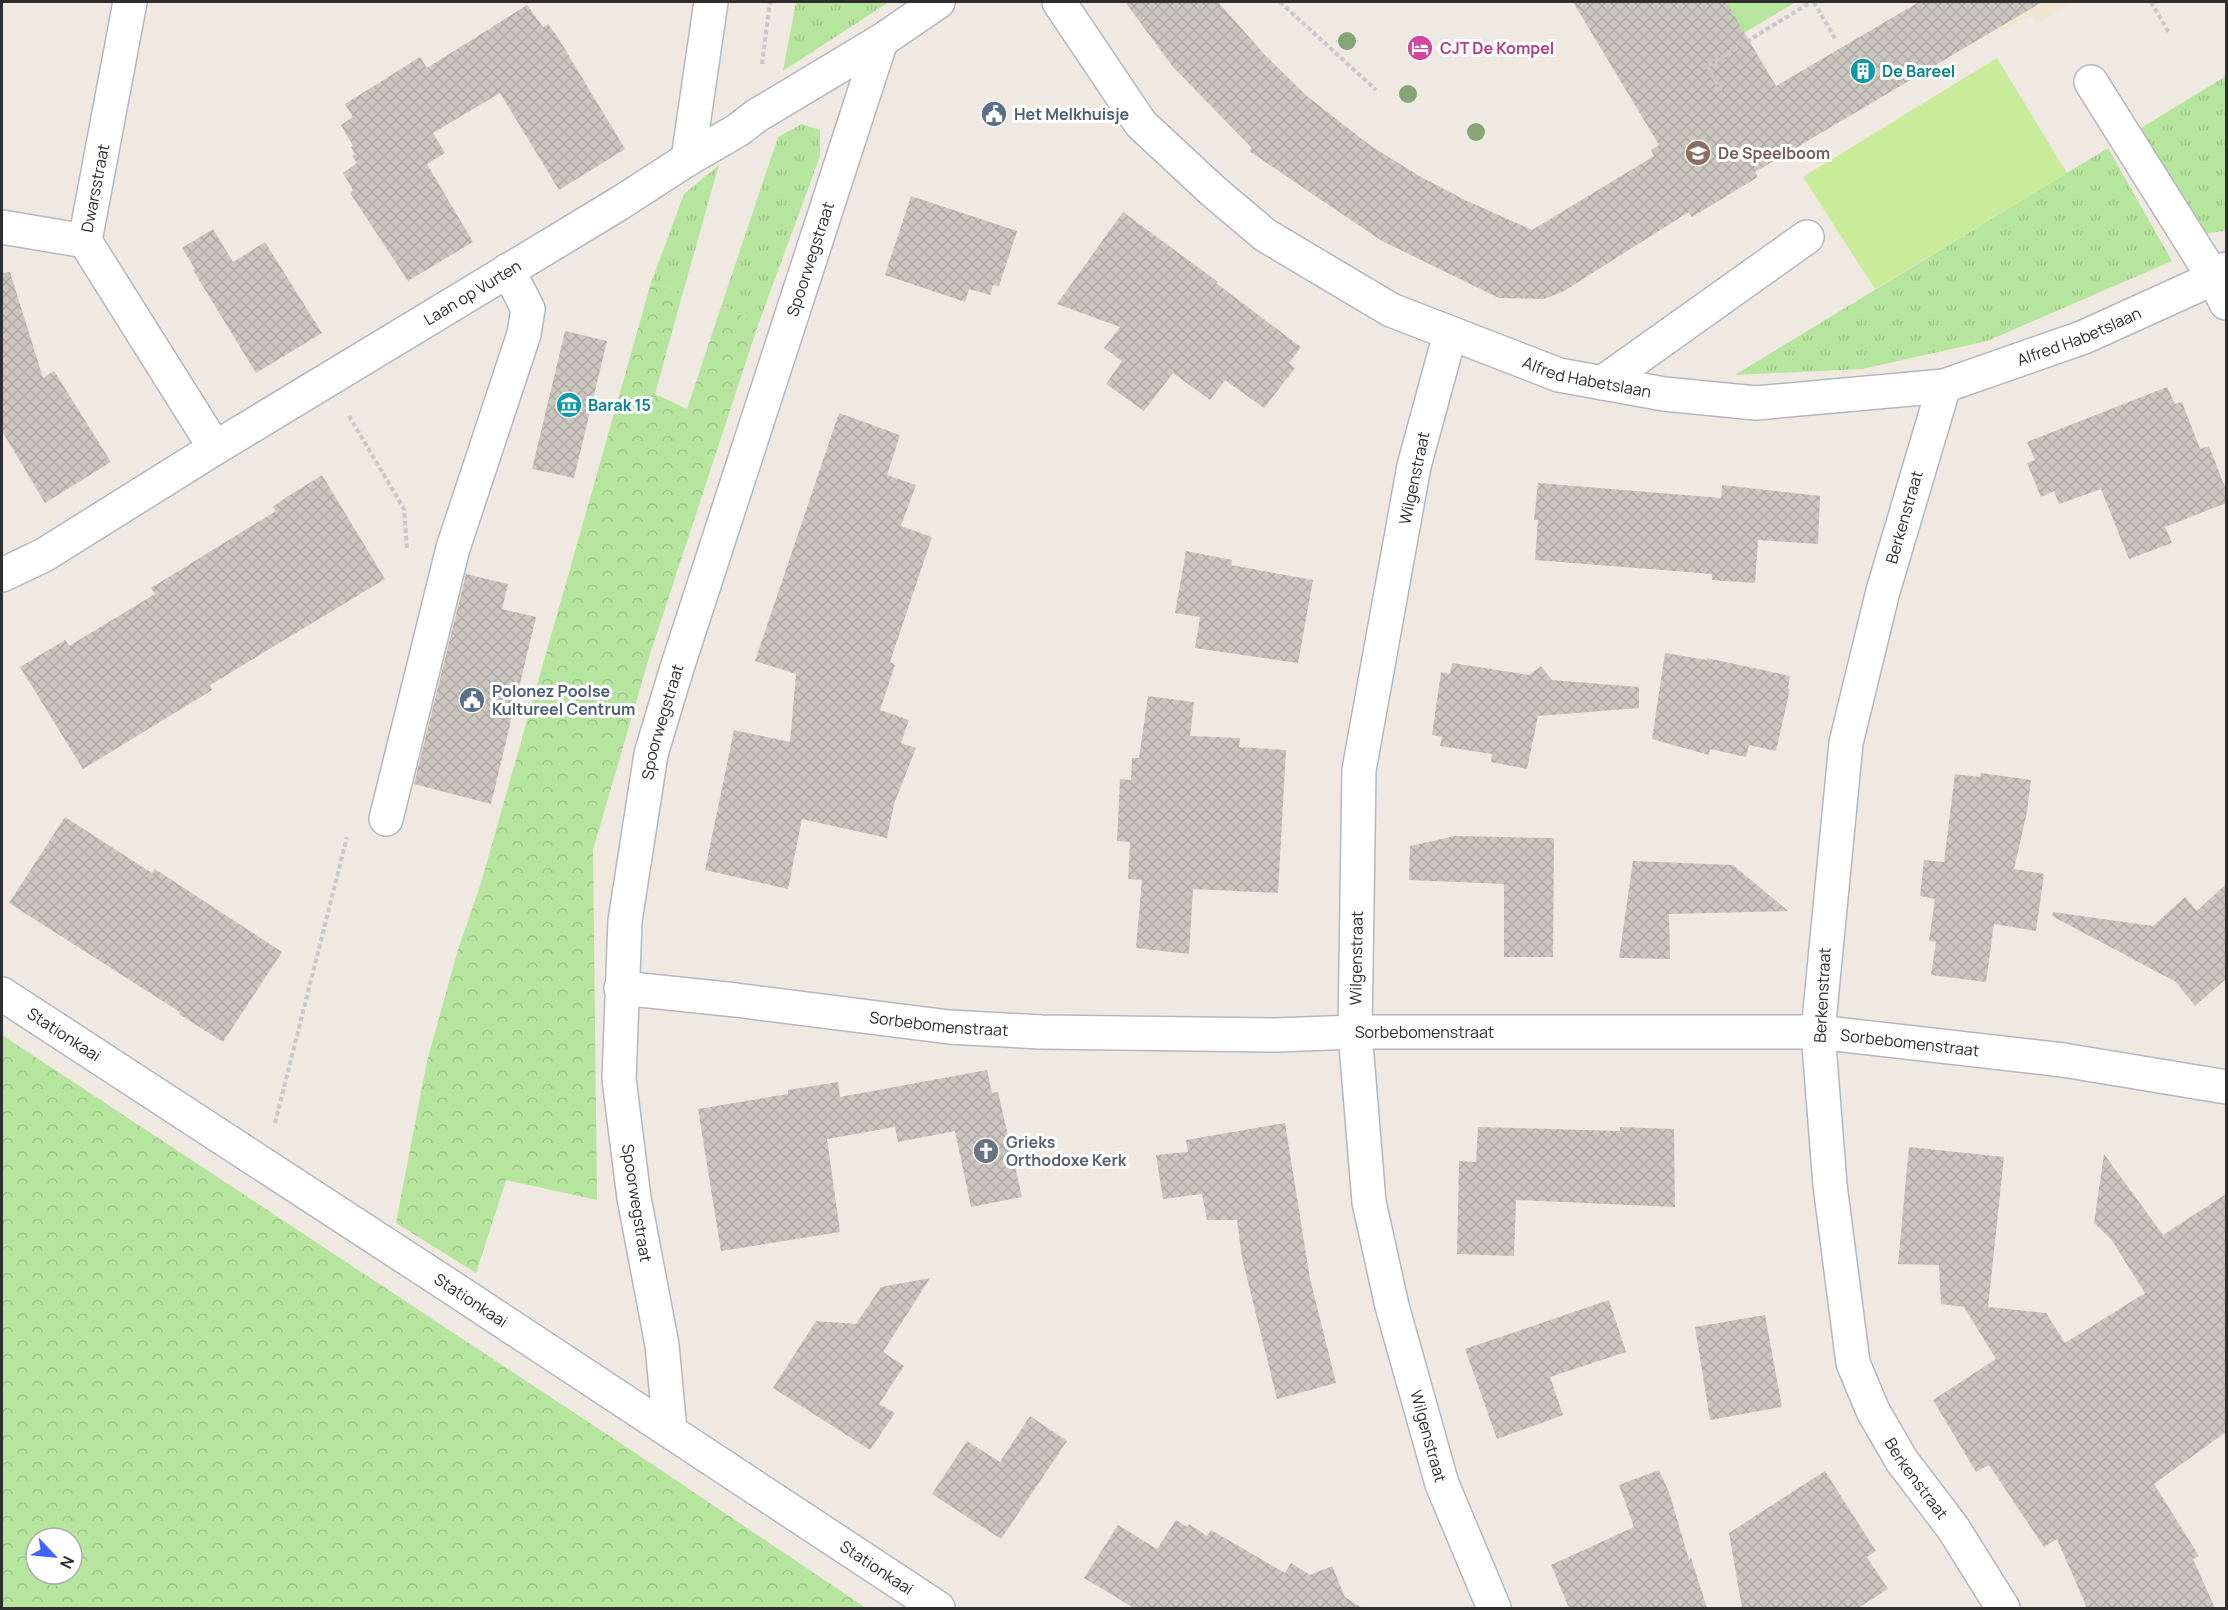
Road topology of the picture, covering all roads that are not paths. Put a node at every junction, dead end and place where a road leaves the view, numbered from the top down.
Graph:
1 (130, 2) edge
2 (711, 2) edge
3 (938, 2) edge
4 (1059, 2) edge
5 (881, 41) junction
6 (2091, 82) dead end
7 (688, 159) junction
8 (2, 227) edge
9 (1807, 237) dead end
10 (85, 241) junction
11 (508, 270) junction
12 (2222, 283) edge
13 (1450, 334) junction
14 (1602, 383) junction
15 (1944, 386) junction
16 (215, 448) junction
17 (2, 575) edge
18 (386, 819) dead end
19 (621, 988) junction
20 (2, 994) edge
21 (1355, 1032) junction
22 (1818, 1032) junction
23 (2226, 1087) edge
24 (670, 1431) junction
25 (938, 1608) edge
26 (1494, 1608) edge
27 (2003, 1608) edge

1 - 10 street, Dwarsstraat
2 - 7 street
3 - 5 street, Laan op Vurten
4 - 13 street, Alfred Habetslaan
5 - 7 street, Laan op Vurten
5 - 19 street, Spoorwegstraat
6 - 12 street
7 - 11 street, Laan op Vurten
8 - 10 street
9 - 14 street
10 - 16 street, Dwarsstraat
11 - 16 street, Laan op Vurten
11 - 18 street
12 - 15 street, Alfred Habetslaan
13 - 14 street, Alfred Habetslaan
13 - 21 street, Wilgenstraat
14 - 15 street, Alfred Habetslaan
15 - 22 street, Berkenstraat
16 - 17 street, Laan op Vurten
19 - 21 street, Sorbebomenstraat
19 - 24 street, Spoorwegstraat
20 - 24 street, Stationkaai
21 - 22 street, Sorbebomenstraat
21 - 26 street, Wilgenstraat
22 - 23 street, Sorbebomenstraat
22 - 27 street, Berkenstraat
24 - 25 street, Stationkaai

